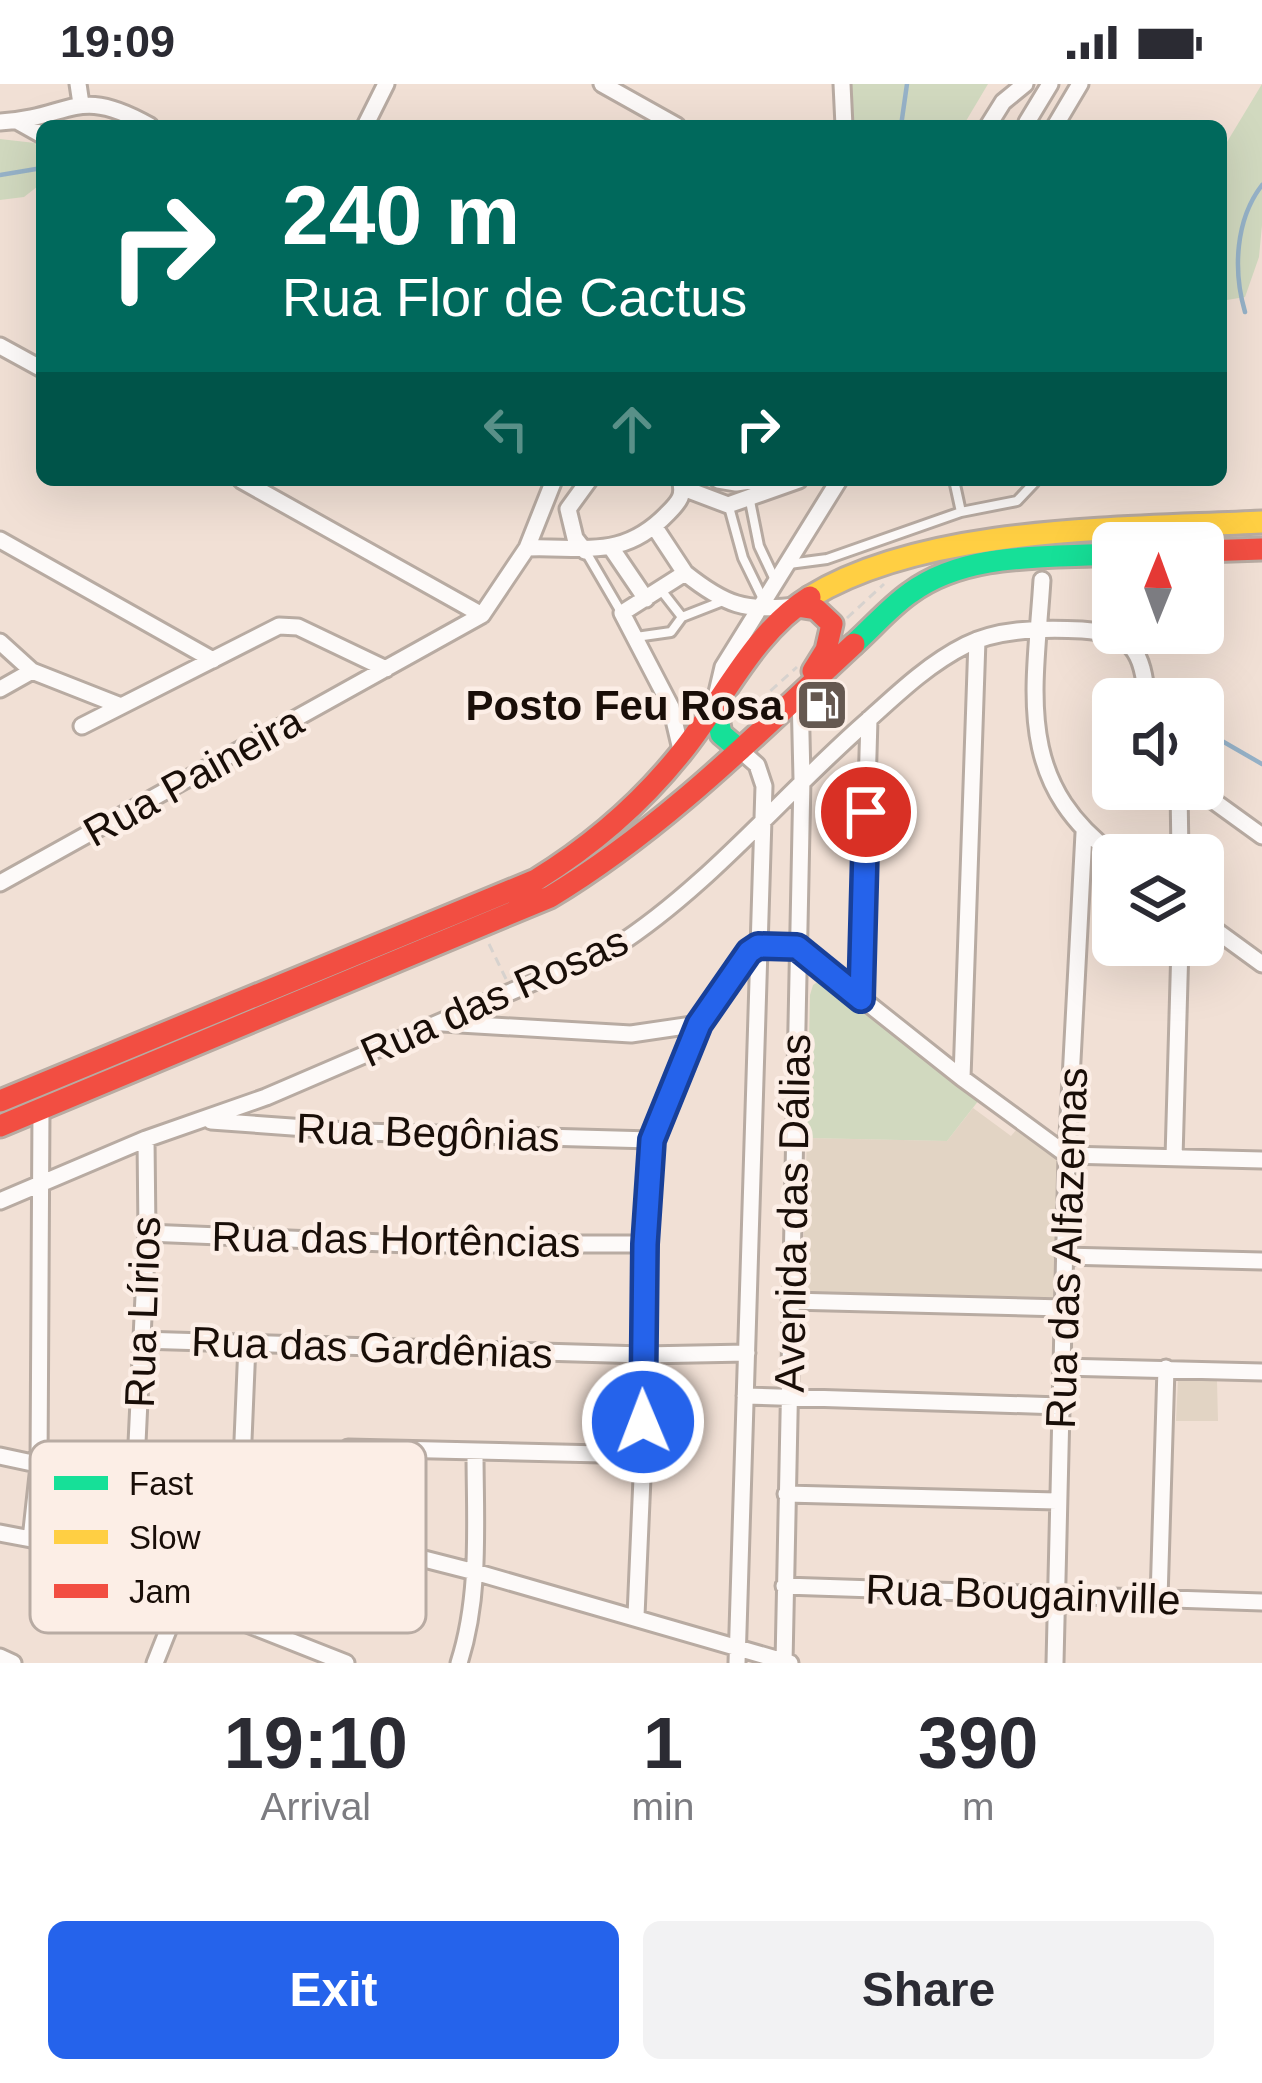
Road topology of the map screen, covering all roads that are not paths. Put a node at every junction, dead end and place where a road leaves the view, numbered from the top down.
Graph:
1 (78, 84) edge
2 (386, 84) edge
3 (602, 84) edge
4 (842, 84) edge
5 (1025, 84) edge
6 (1050, 84) edge
7 (1080, 84) edge
8 (1003, 93) edge
9 (81, 104) junction
10 (40, 115) junction
11 (49, 120) edge
12 (138, 120) edge
13 (367, 120) edge
14 (666, 120) edge
15 (844, 120) edge
16 (1026, 120) edge
17 (1028, 120) edge
18 (1059, 120) edge
19 (9, 122) edge
20 (0, 346) edge
21 (36, 366) edge
22 (252, 486) edge
23 (552, 486) edge
24 (584, 486) edge
25 (681, 486) edge
26 (685, 486) edge
27 (785, 486) edge
28 (835, 486) edge
29 (956, 486) edge
30 (1031, 486) edge
31 (750, 501) junction
32 (728, 505) junction
33 (962, 512) junction
34 (1262, 522) edge
35 (569, 525) junction
36 (654, 526) junction
37 (0, 540) edge
38 (556, 547) junction
39 (527, 548) junction
40 (612, 548) junction
41 (1262, 549) edge
42 (1224, 550) edge
43 (585, 551) junction
44 (1092, 555) edge
45 (788, 565) junction
46 (685, 573) junction
47 (1042, 580) dead end
48 (776, 583) junction
49 (653, 594) junction
50 (724, 601) junction
51 (797, 605) junction
52 (763, 606) junction
53 (622, 613) junction
54 (482, 615) junction
55 (682, 617) junction
56 (1039, 629) junction
57 (634, 637) junction
58 (977, 640) junction
59 (0, 642) edge
60 (213, 660) junction
61 (386, 669) junction
62 (32, 670) junction
63 (1143, 678) edge
64 (0, 689) edge
65 (800, 692) junction
66 (715, 703) junction
67 (121, 706) junction
68 (869, 719) junction
69 (82, 726) dead end
70 (740, 749) junction
71 (682, 754) junction
72 (802, 779) junction
73 (1224, 809) edge
74 (762, 818) junction
75 (1084, 833) junction
76 (1262, 836) edge
77 (1092, 839) edge
78 (0, 883) edge
79 (1224, 936) edge
80 (758, 946) junction
81 (797, 947) junction
82 (1262, 964) edge
83 (1179, 966) edge
84 (861, 999) junction
85 (440, 1023) junction
86 (699, 1024) junction
87 (962, 1078) junction
88 (0, 1101) edge
89 (41, 1109) junction
90 (206, 1120) junction
91 (0, 1126) edge
92 (146, 1139) junction
93 (652, 1140) junction
94 (1067, 1155) junction
95 (1174, 1158) junction
96 (1262, 1160) edge
97 (41, 1182) junction
98 (0, 1201) edge
99 (147, 1233) junction
100 (645, 1244) junction
101 (1064, 1256) junction
102 (1262, 1261) edge
103 (790, 1301) junction
104 (1063, 1308) junction
105 (140, 1340) junction
106 (247, 1344) junction
107 (747, 1353) junction
108 (643, 1355) junction
109 (1060, 1367) junction
110 (1166, 1368) junction
111 (1262, 1372) edge
112 (745, 1396) junction
113 (788, 1398) junction
114 (1060, 1406) junction
115 (39, 1441) edge
116 (136, 1441) edge
117 (244, 1441) edge
118 (426, 1450) edge
119 (476, 1451) junction
120 (643, 1455) junction
121 (0, 1456) edge
122 (30, 1464) edge
123 (786, 1494) junction
124 (1057, 1502) junction
125 (0, 1533) edge
126 (30, 1539) edge
127 (426, 1559) edge
128 (475, 1572) junction
129 (784, 1586) junction
130 (1057, 1597) junction
131 (1159, 1600) junction
132 (1262, 1602) edge
133 (636, 1616) junction
134 (167, 1633) edge
135 (267, 1633) edge
136 (737, 1655) edge
137 (0, 1657) edge
138 (786, 1662) edge
139 (14, 1663) edge
140 (155, 1663) edge
141 (346, 1663) edge
142 (459, 1663) edge
143 (1055, 1663) edge

1 - 9 street
2 - 13 street
3 - 14 street
4 - 15 street
5 - 8 street
5 - 16 street
6 - 17 street
7 - 18 street
9 - 10 street
9 - 12 street
10 - 11 street
10 - 19 street
20 - 21 street
22 - 54 street
23 - 39 street
24 - 35 street
25 - 36 street
26 - 32 street
27 - 31 street
28 - 45 street
29 - 33 lane
30 - 33 lane
31 - 32 street
31 - 48 lane
32 - 52 lane
33 - 45 lane
34 - 51 main road
35 - 38 street
35 - 43 street
36 - 40 street
36 - 46 street
37 - 60 street
38 - 39 street
38 - 43 street
39 - 54 street
40 - 43 street
40 - 49 street
41 - 42 main road
43 - 53 lane
44 - 65 main road
45 - 48 street
46 - 49 street
46 - 50 street
47 - 56 street
48 - 52 street
49 - 53 street
49 - 55 lane
50 - 52 street
50 - 55 lane
51 - 52 street
51 - 65 main road
51 - 66 main road
52 - 66 street
53 - 57 street
54 - 61 street, Rua Paineira
55 - 57 lane
56 - 58 street, Rua das Rosas
56 - 63 street, Rua das Rosas
56 - 75 street
57 - 71 street
58 - 68 street, Rua das Rosas
58 - 87 street
59 - 62 street
60 - 61 street
60 - 67 street
61 - 78 street, Rua Paineira
62 - 64 street
62 - 67 street
65 - 70 main road
65 - 72 street, Avenida das Dálias
66 - 70 main road
66 - 71 main road
67 - 69 street
68 - 72 street, Rua das Rosas
68 - 84 street
70 - 74 street, Avenida das Dálias
70 - 89 main road
71 - 88 main road
72 - 74 street, Rua das Rosas
72 - 81 street, Avenida das Dálias
73 - 76 street
74 - 80 street, Avenida das Dálias
74 - 85 street, Rua das Rosas
75 - 77 street
75 - 94 street, Rua das Alfazemas
79 - 82 street
80 - 81 street
80 - 86 street
80 - 107 street, Avenida das Dálias
81 - 84 street
81 - 103 street, Avenida das Dálias
83 - 95 street
84 - 87 street
85 - 86 street
85 - 90 street, Rua das Rosas
86 - 93 street
87 - 94 street
89 - 91 main road
89 - 97 street
90 - 92 street, Rua das Rosas
90 - 93 street, Rua Begônias
92 - 97 street, Rua das Rosas
92 - 99 street, Rua Lírios
93 - 100 street
94 - 95 street
94 - 101 street, Rua das Alfazemas
95 - 96 street
97 - 98 street, Rua das Rosas
97 - 115 street
99 - 100 street, Rua das Hortências
99 - 105 street, Rua Lírios
100 - 108 street
101 - 102 street
101 - 104 street, Rua das Alfazemas
103 - 104 street
103 - 113 street, Avenida das Dálias
104 - 109 street, Rua das Alfazemas
105 - 106 street, Rua das Gardênias
105 - 116 street, Rua Lírios
106 - 108 street, Rua das Gardênias
106 - 117 street
107 - 108 street, Rua das Gardênias
107 - 112 street, Avenida das Dálias
108 - 120 street
109 - 110 street
109 - 114 street, Rua das Alfazemas
110 - 111 street
110 - 131 street
112 - 113 street
112 - 136 street, Avenida das Dálias
113 - 114 street
113 - 123 street, Avenida das Dálias
114 - 124 street, Rua das Alfazemas
118 - 119 street
119 - 120 street
119 - 128 street
120 - 133 street
121 - 122 street
123 - 124 street
123 - 129 street, Avenida das Dálias
124 - 130 street, Rua das Alfazemas
125 - 126 street
127 - 128 street
128 - 133 street
128 - 142 street
129 - 130 street, Rua Bougainville
129 - 138 street, Avenida das Dálias
130 - 131 street, Rua Bougainville
130 - 143 street, Rua das Alfazemas
131 - 132 street, Rua Bougainville
133 - 136 street
134 - 140 street
135 - 141 street
136 - 138 street
137 - 139 street

